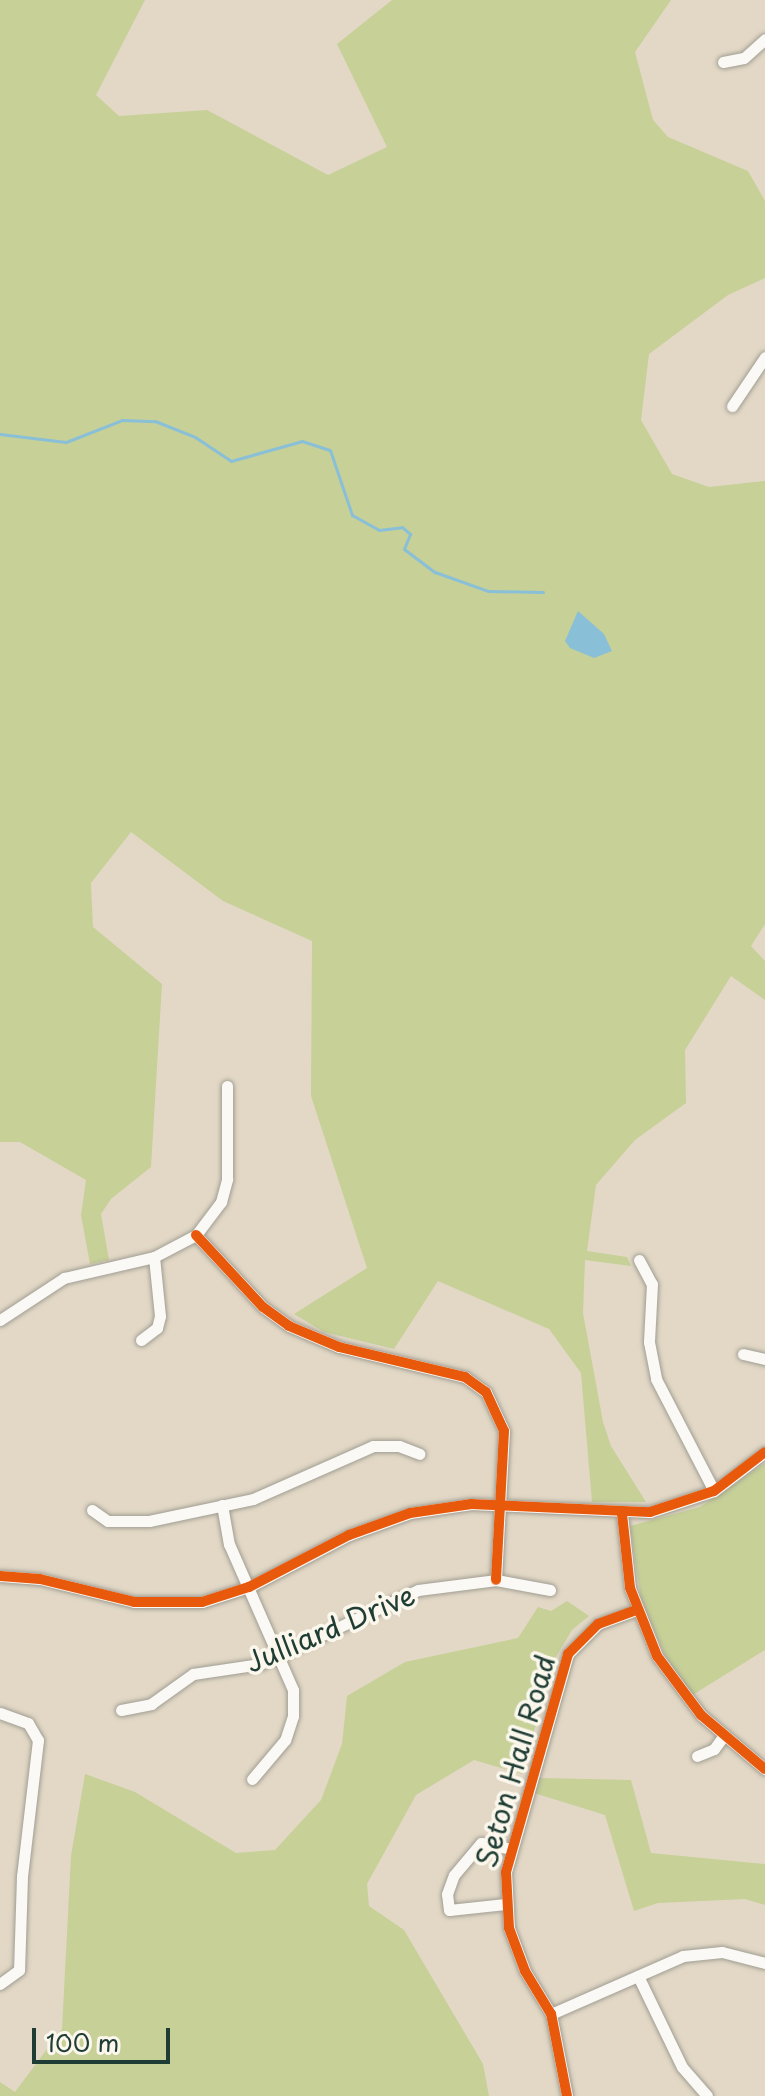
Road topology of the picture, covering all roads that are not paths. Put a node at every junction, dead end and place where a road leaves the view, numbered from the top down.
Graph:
1 (765, 39) edge
2 (723, 62) dead end
3 (765, 357) edge
4 (732, 406) dead end
5 (227, 1086) dead end
6 (196, 1235) junction
7 (154, 1257) junction
8 (639, 1260) dead end
9 (0, 1320) edge
10 (141, 1340) dead end
11 (743, 1354) dead end
12 (765, 1359) edge
13 (765, 1452) edge
14 (420, 1454) dead end
15 (714, 1491) junction
16 (500, 1504) junction
17 (222, 1505) junction
18 (92, 1510) dead end
19 (622, 1514) junction
20 (0, 1576) edge
21 (496, 1580) junction
22 (249, 1587) junction
23 (550, 1590) dead end
24 (636, 1610) junction
25 (279, 1656) junction
26 (121, 1710) dead end
27 (0, 1713) edge
28 (724, 1735) junction
29 (697, 1756) dead end
30 (765, 1769) edge
31 (252, 1779) dead end
32 (511, 1849) junction
33 (505, 1904) junction
34 (765, 1963) edge
35 (638, 1976) junction
36 (0, 1984) edge
37 (551, 2014) junction
38 (567, 2096) edge
39 (707, 2096) edge

1 - 2 street
3 - 4 street
5 - 6 street
6 - 7 street
6 - 16 street
7 - 9 street
7 - 10 street
8 - 15 street
11 - 12 street
13 - 15 street
14 - 17 street
15 - 19 street
16 - 19 street
16 - 21 street
16 - 22 street
17 - 18 street
17 - 22 street
19 - 24 street
20 - 22 street
21 - 23 street, Julliard Drive
21 - 25 street, Julliard Drive
22 - 25 street
24 - 28 street
24 - 32 street, Seton Hall Road
25 - 26 street, Julliard Drive
25 - 31 street
27 - 36 street
28 - 29 street
28 - 30 street
32 - 33 street, Seton Hall Road
32 - 33 street
33 - 37 street, Seton Hall Road
34 - 35 street
35 - 37 street
35 - 39 street
37 - 38 street, Seton Hall Road

